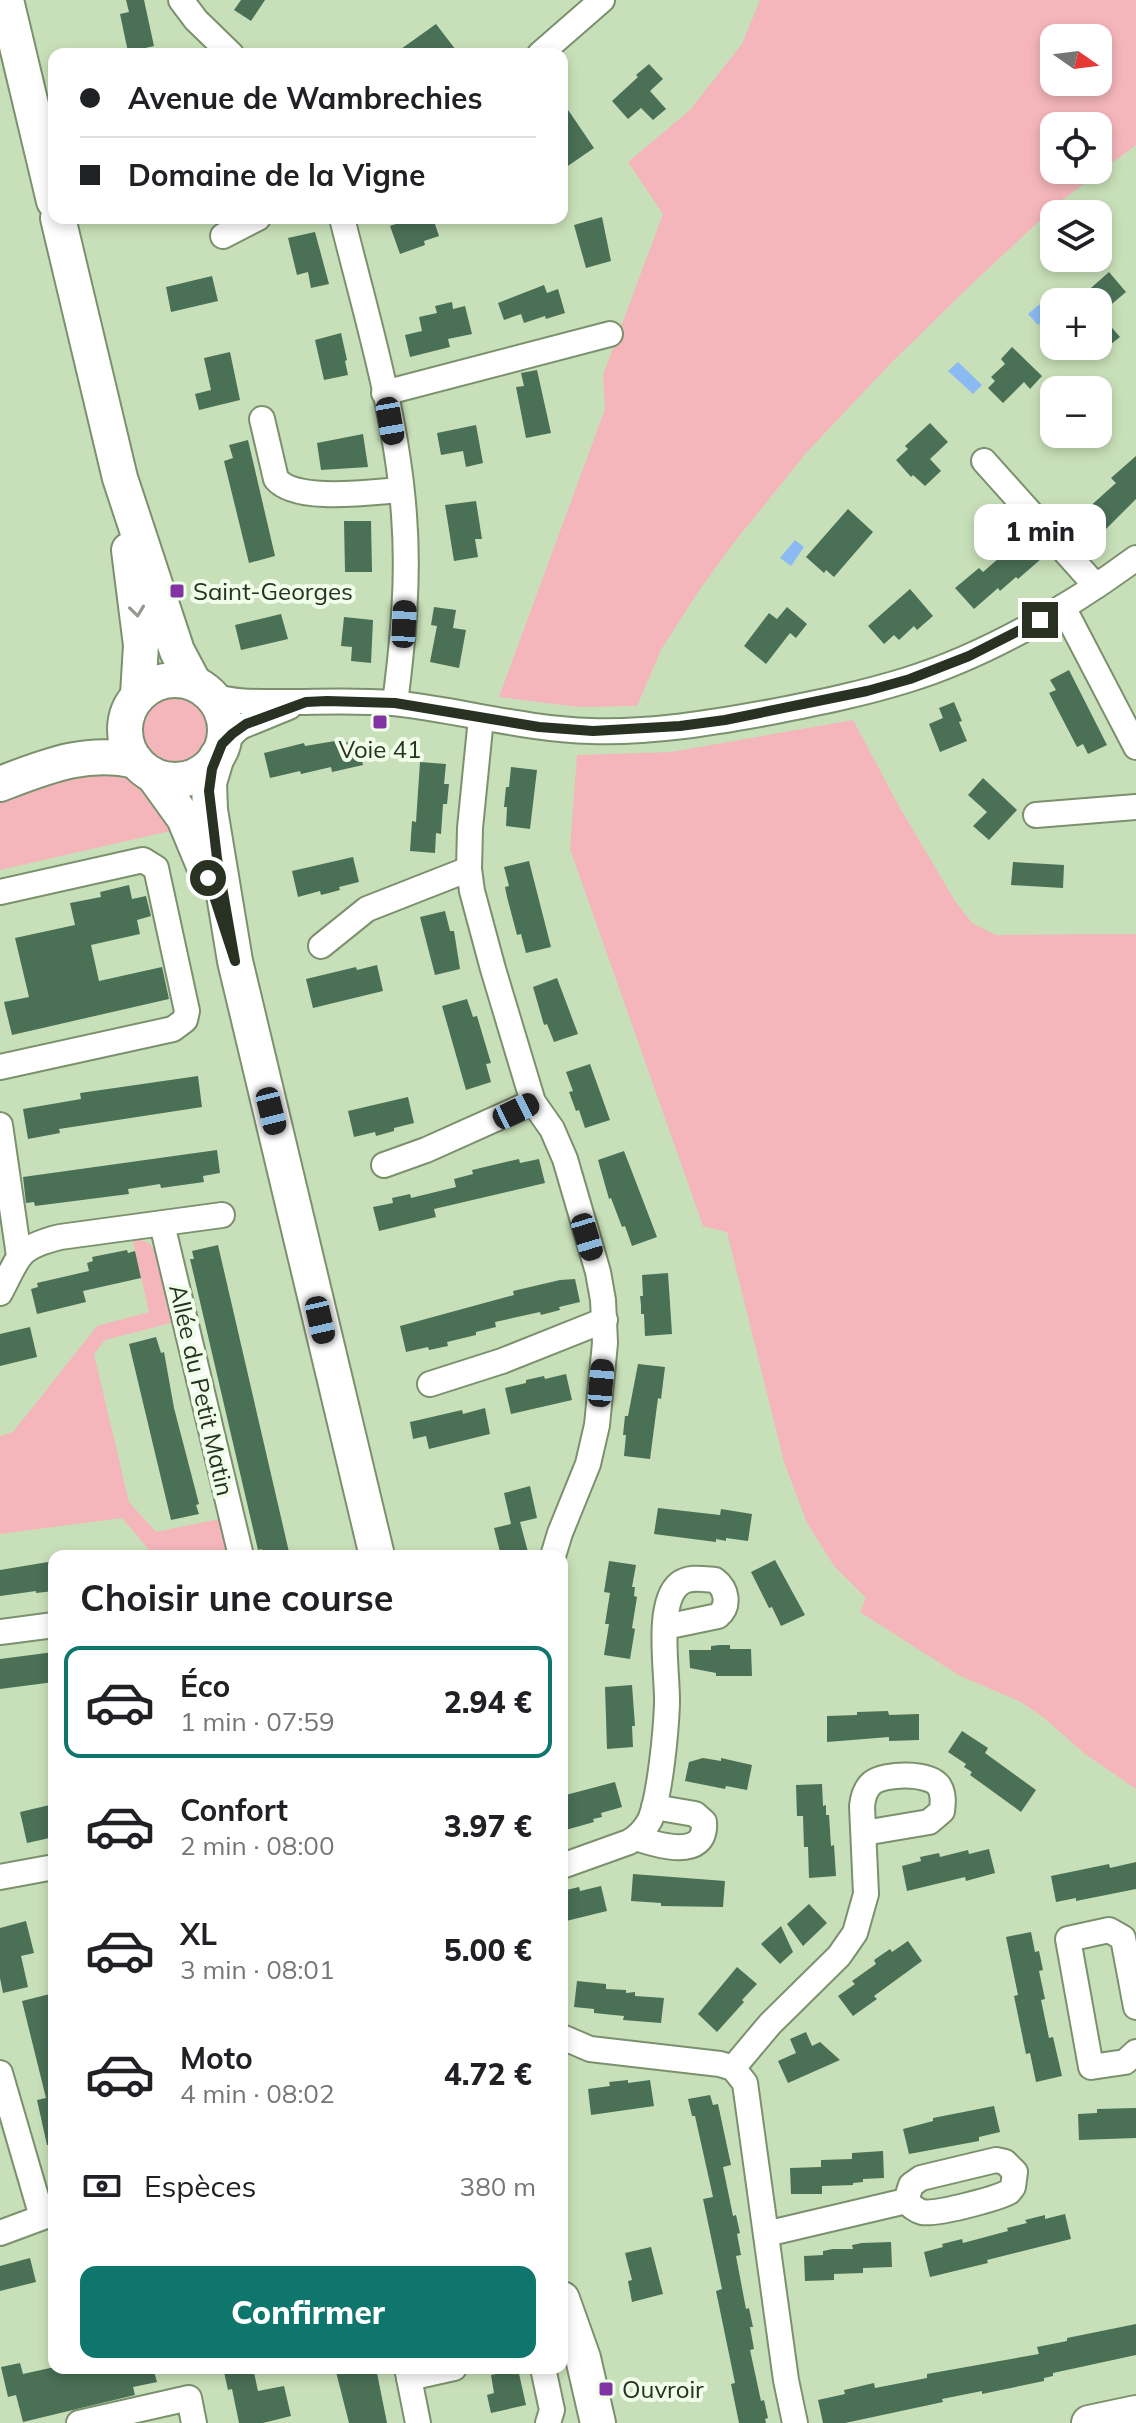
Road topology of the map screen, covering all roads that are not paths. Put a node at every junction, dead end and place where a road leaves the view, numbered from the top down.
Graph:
1 (6, 0) edge
2 (181, 0) edge
3 (602, 0) edge
4 (225, 48) edge
5 (547, 48) edge
6 (48, 176) edge
7 (59, 224) edge
8 (246, 224) edge
9 (343, 224) edge
10 (223, 236) dead end
11 (610, 334) dead end
12 (384, 393) junction
13 (262, 419) dead end
14 (984, 461) dead end
15 (120, 478) junction
16 (401, 490) junction
17 (1136, 558) edge
18 (1096, 586) junction
19 (1063, 607) junction
20 (203, 690) junction
21 (134, 702) junction
22 (306, 702) junction
23 (395, 703) junction
24 (481, 718) junction
25 (1136, 747) edge
26 (220, 750) junction
27 (144, 768) junction
28 (9, 780) edge
29 (1136, 807) edge
30 (1036, 815) dead end
31 (469, 869) junction
32 (0, 892) edge
33 (321, 946) dead end
34 (235, 961) junction
35 (0, 1067) edge
36 (533, 1102) junction
37 (2, 1135) edge
38 (384, 1165) dead end
39 (222, 1215) dead end
40 (162, 1224) junction
41 (19, 1256) junction
42 (0, 1293) edge
43 (605, 1320) junction
44 (430, 1384) dead end
45 (240, 1550) edge
46 (376, 1550) edge
47 (555, 1550) edge
48 (48, 1626) edge
49 (665, 1627) dead end
50 (0, 1632) edge
51 (654, 1807) junction
52 (864, 1833) dead end
53 (636, 1838) junction
54 (568, 1864) edge
55 (48, 1868) edge
56 (0, 1877) edge
57 (1134, 1972) edge
58 (1136, 2007) edge
59 (568, 2040) edge
60 (1136, 2052) edge
61 (733, 2068) junction
62 (0, 2073) edge
63 (906, 2201) dead end
64 (48, 2215) edge
65 (0, 2233) edge
66 (766, 2234) junction
67 (568, 2316) edge
68 (408, 2374) edge
69 (544, 2374) edge
70 (568, 2374) edge
71 (1136, 2413) edge
72 (79, 2423) edge
73 (194, 2423) edge
74 (418, 2423) edge
75 (548, 2423) edge
76 (579, 2423) edge
77 (598, 2423) edge
78 (795, 2423) edge
79 (1089, 2423) edge

1 - 6 main road
2 - 4 street
3 - 5 street
7 - 15 main road
8 - 10 street
9 - 12 street
11 - 12 street
12 - 16 street
13 - 16 street
14 - 18 street
15 - 20 main road
15 -> 21 main road
16 - 23 street
17 - 18 street
18 - 19 street
19 - 24 street
19 - 25 street
20 - 21 main road
20 - 22 street
20 - 26 main road
21 - 27 main road
21 - 28 main road
22 - 23 street
22 - 26 street
23 - 24 street
24 - 31 street
26 - 27 main road
26 - 34 main road
27 - 28 main road
27 - 34 main road
29 - 30 street
31 - 33 street
31 - 36 street
32 - 35 street
34 - 46 main road
36 - 38 street
36 - 43 street
37 - 41 street
39 - 40 street
40 - 41 street
40 - 45 street, Allée du Petit Matin
41 - 42 street
43 - 44 street
43 - 47 street
48 - 50 street
49 - 51 street
51 - 53 street
51 - 53 street
52 - 61 street
53 - 54 street
55 - 56 street
57 - 58 street
57 - 60 street
59 - 61 street
61 - 66 street
62 - 64 street
63 - 66 street
64 - 65 street
66 - 78 street
67 - 77 main road
68 - 74 street
69 - 75 street
70 - 76 main road
71 - 79 main road
72 - 73 street

